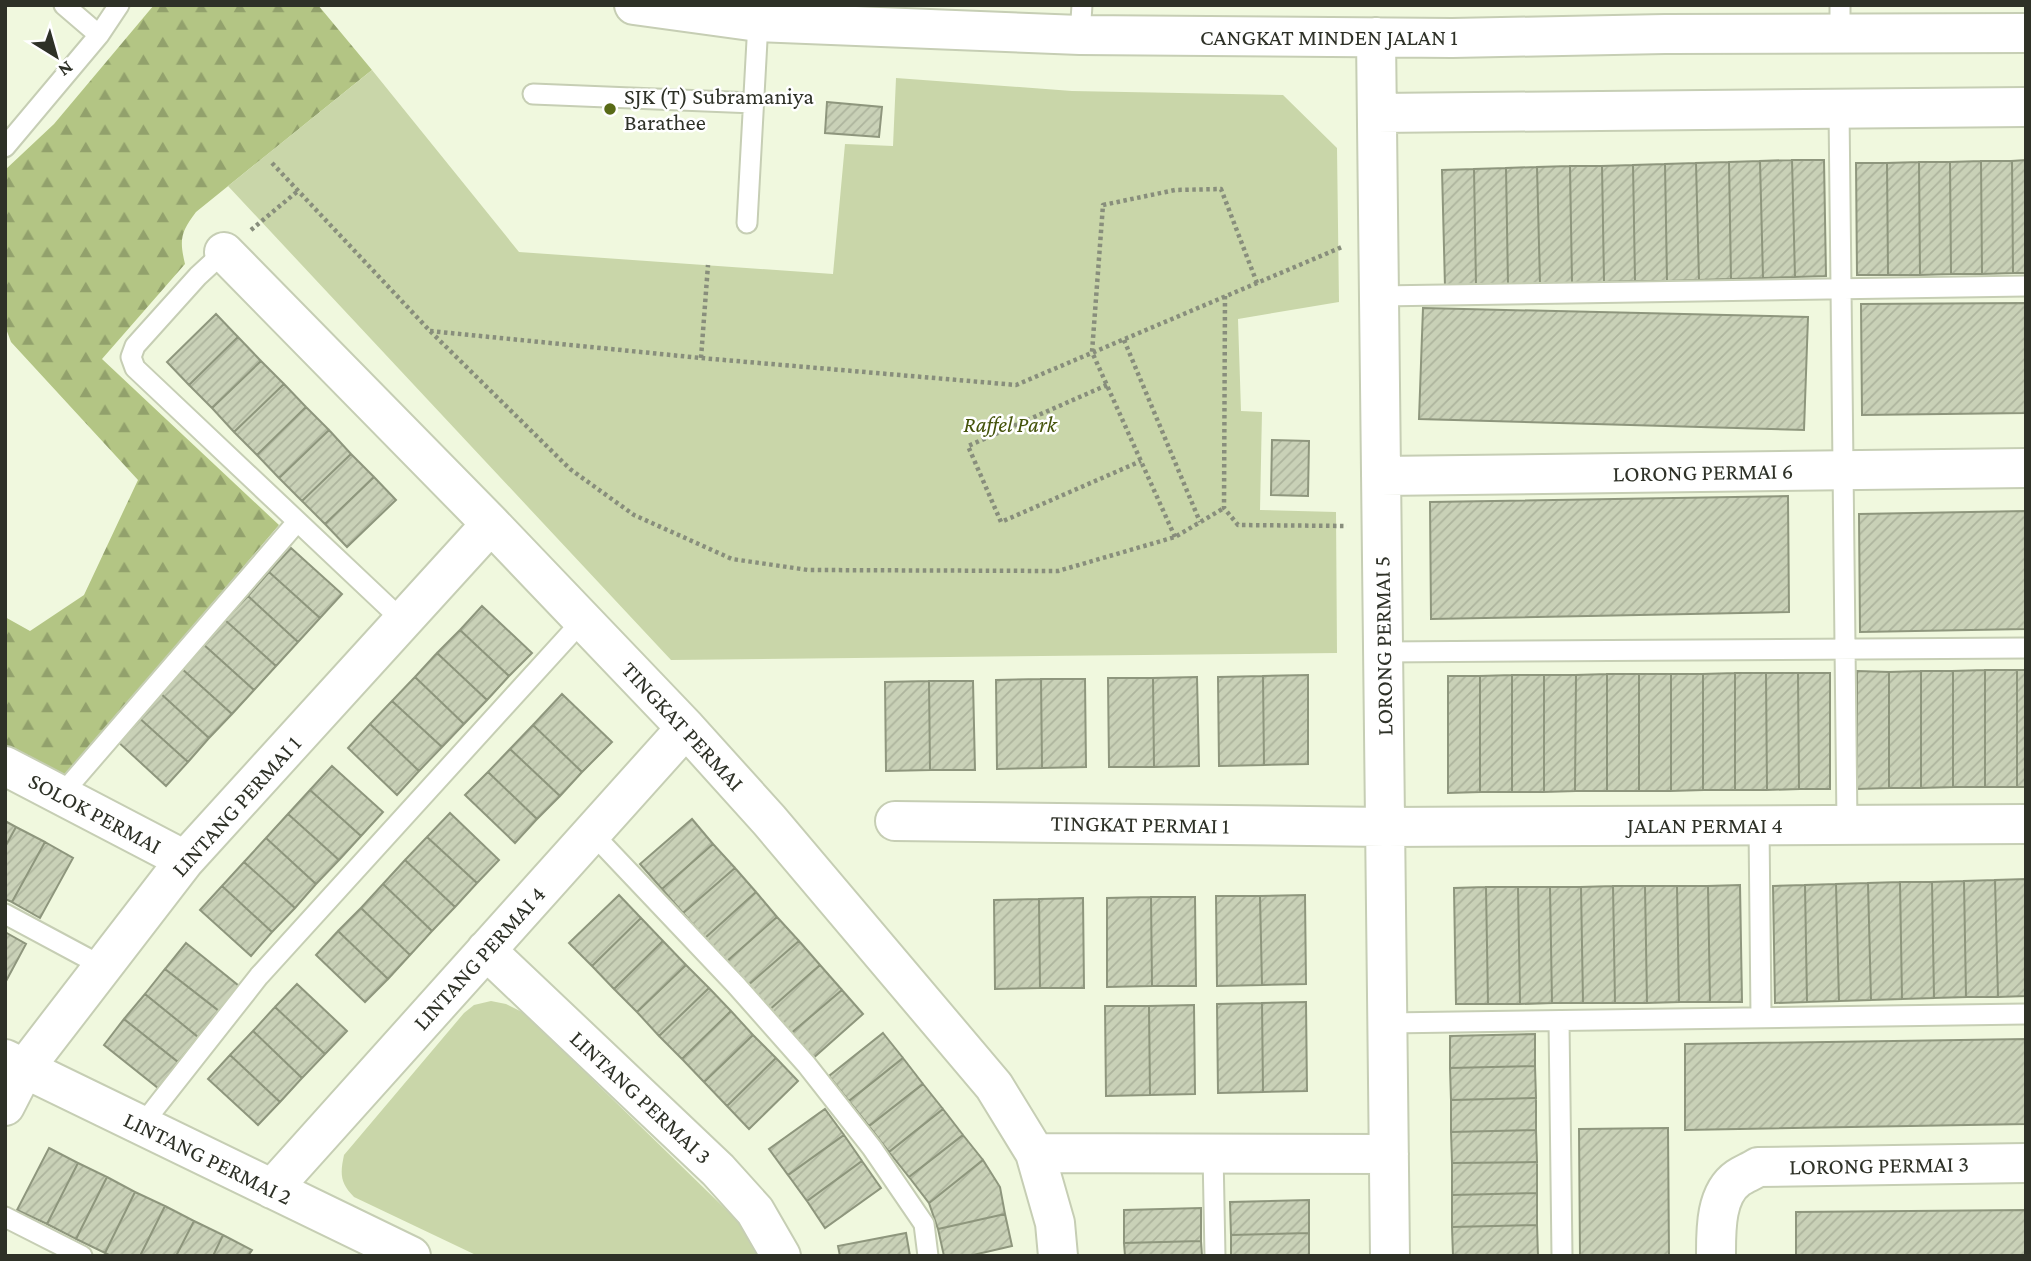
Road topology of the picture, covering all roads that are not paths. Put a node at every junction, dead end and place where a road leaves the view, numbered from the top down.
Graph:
1 (64, 5) edge
2 (119, 5) edge
3 (635, 5) edge
4 (1081, 20) edge
5 (1840, 20) edge
6 (758, 22) junction
7 (2026, 33) edge
8 (99, 35) junction
9 (1376, 37) junction
10 (533, 94) dead end
11 (754, 103) junction
12 (2026, 107) edge
13 (1839, 109) junction
14 (1377, 113) junction
15 (5, 147) edge
16 (747, 223) dead end
17 (235, 243) joint
18 (2026, 286) edge
19 (1841, 289) junction
20 (1379, 296) junction
21 (2026, 468) edge
22 (1843, 470) junction
23 (1381, 477) junction
24 (297, 522) junction
25 (491, 524) junction
26 (403, 621) junction
27 (583, 621) junction
28 (2026, 648) edge
29 (1845, 649) junction
30 (1383, 652) junction
31 (686, 728) junction
32 (5, 766) edge
33 (61, 795) junction
34 (895, 821) dead end
35 (2026, 824) edge
36 (1759, 825) junction
37 (1847, 825) junction
38 (1385, 827) junction
39 (591, 832) junction
40 (185, 860) junction
41 (5, 914) edge
42 (486, 950) junction
43 (102, 966) junction
44 (2026, 1014) edge
45 (1761, 1017) junction
46 (1559, 1021) junction
47 (1388, 1023) junction
48 (15, 1064) edge
49 (5, 1106) edge
50 (141, 1126) junction
51 (1035, 1153) junction
52 (1213, 1153) junction
53 (1389, 1154) junction
54 (2026, 1163) edge
55 (272, 1189) junction
56 (5, 1217) edge
57 (82, 1256) edge
58 (411, 1256) edge
59 (781, 1256) edge
60 (928, 1256) edge
61 (1058, 1256) edge
62 (1215, 1256) edge
63 (1390, 1256) edge
64 (1562, 1256) edge
65 (1716, 1256) edge

1 - 8 lane
2 - 8 lane
3 - 6 street, CANGKAT MINDEN JALAN 1
4 - 6 street, CANGKAT MINDEN JALAN 1
4 - 9 street, CANGKAT MINDEN JALAN 1
5 - 7 street, CANGKAT MINDEN JALAN 1
5 - 9 street, CANGKAT MINDEN JALAN 1
6 - 11 lane
8 - 15 lane
9 - 14 street, LORONG PERMAI 5
10 - 11 lane
11 - 16 lane
12 - 13 street
13 - 14 street
13 - 19 lane
14 - 20 street, LORONG PERMAI 5
17 - 24 lane
17 - 25 street, TINGKAT PERMAI
18 - 19 lane
19 - 20 lane
19 - 22 lane
20 - 23 street, LORONG PERMAI 5
21 - 22 street, LORONG PERMAI 6
22 - 23 street, LORONG PERMAI 6
22 - 29 lane
23 - 30 street, LORONG PERMAI 5
24 - 26 lane
24 - 33 lane
25 - 26 street, LINTANG PERMAI 1
25 - 27 street, TINGKAT PERMAI
26 - 40 street, LINTANG PERMAI 1
27 - 31 street, TINGKAT PERMAI
27 - 50 lane
28 - 29 lane
29 - 30 lane
29 - 37 lane
30 - 38 street, LORONG PERMAI 5
31 - 39 street, LINTANG PERMAI 4
31 - 51 street, TINGKAT PERMAI
32 - 33 street, SOLOK PERMAI
33 - 40 street, SOLOK PERMAI
34 - 38 street, TINGKAT PERMAI 1
35 - 37 street, JALAN PERMAI 4
36 - 37 street, JALAN PERMAI 4
36 - 38 street, JALAN PERMAI 4
36 - 45 lane
38 - 47 street, LORONG PERMAI 5
39 - 42 street, LINTANG PERMAI 4
39 - 60 lane
40 - 43 street, LINTANG PERMAI 1
41 - 43 lane
42 - 55 street, LINTANG PERMAI 4
42 - 59 street, LINTANG PERMAI 3
43 - 48 street, LINTANG PERMAI 1
44 - 45 lane
45 - 46 lane
46 - 47 lane
46 - 64 lane
47 - 53 street, LORONG PERMAI 5
48 - 49 street, LINTANG PERMAI 1
48 - 50 street, LINTANG PERMAI 2
50 - 55 street, LINTANG PERMAI 2
51 - 52 street
51 - 61 street, TINGKAT PERMAI
52 - 53 street
52 - 62 lane
53 - 63 street, LORONG PERMAI 5
54 - 65 street, LORONG PERMAI 3
55 - 58 street, LINTANG PERMAI 2
56 - 57 lane

